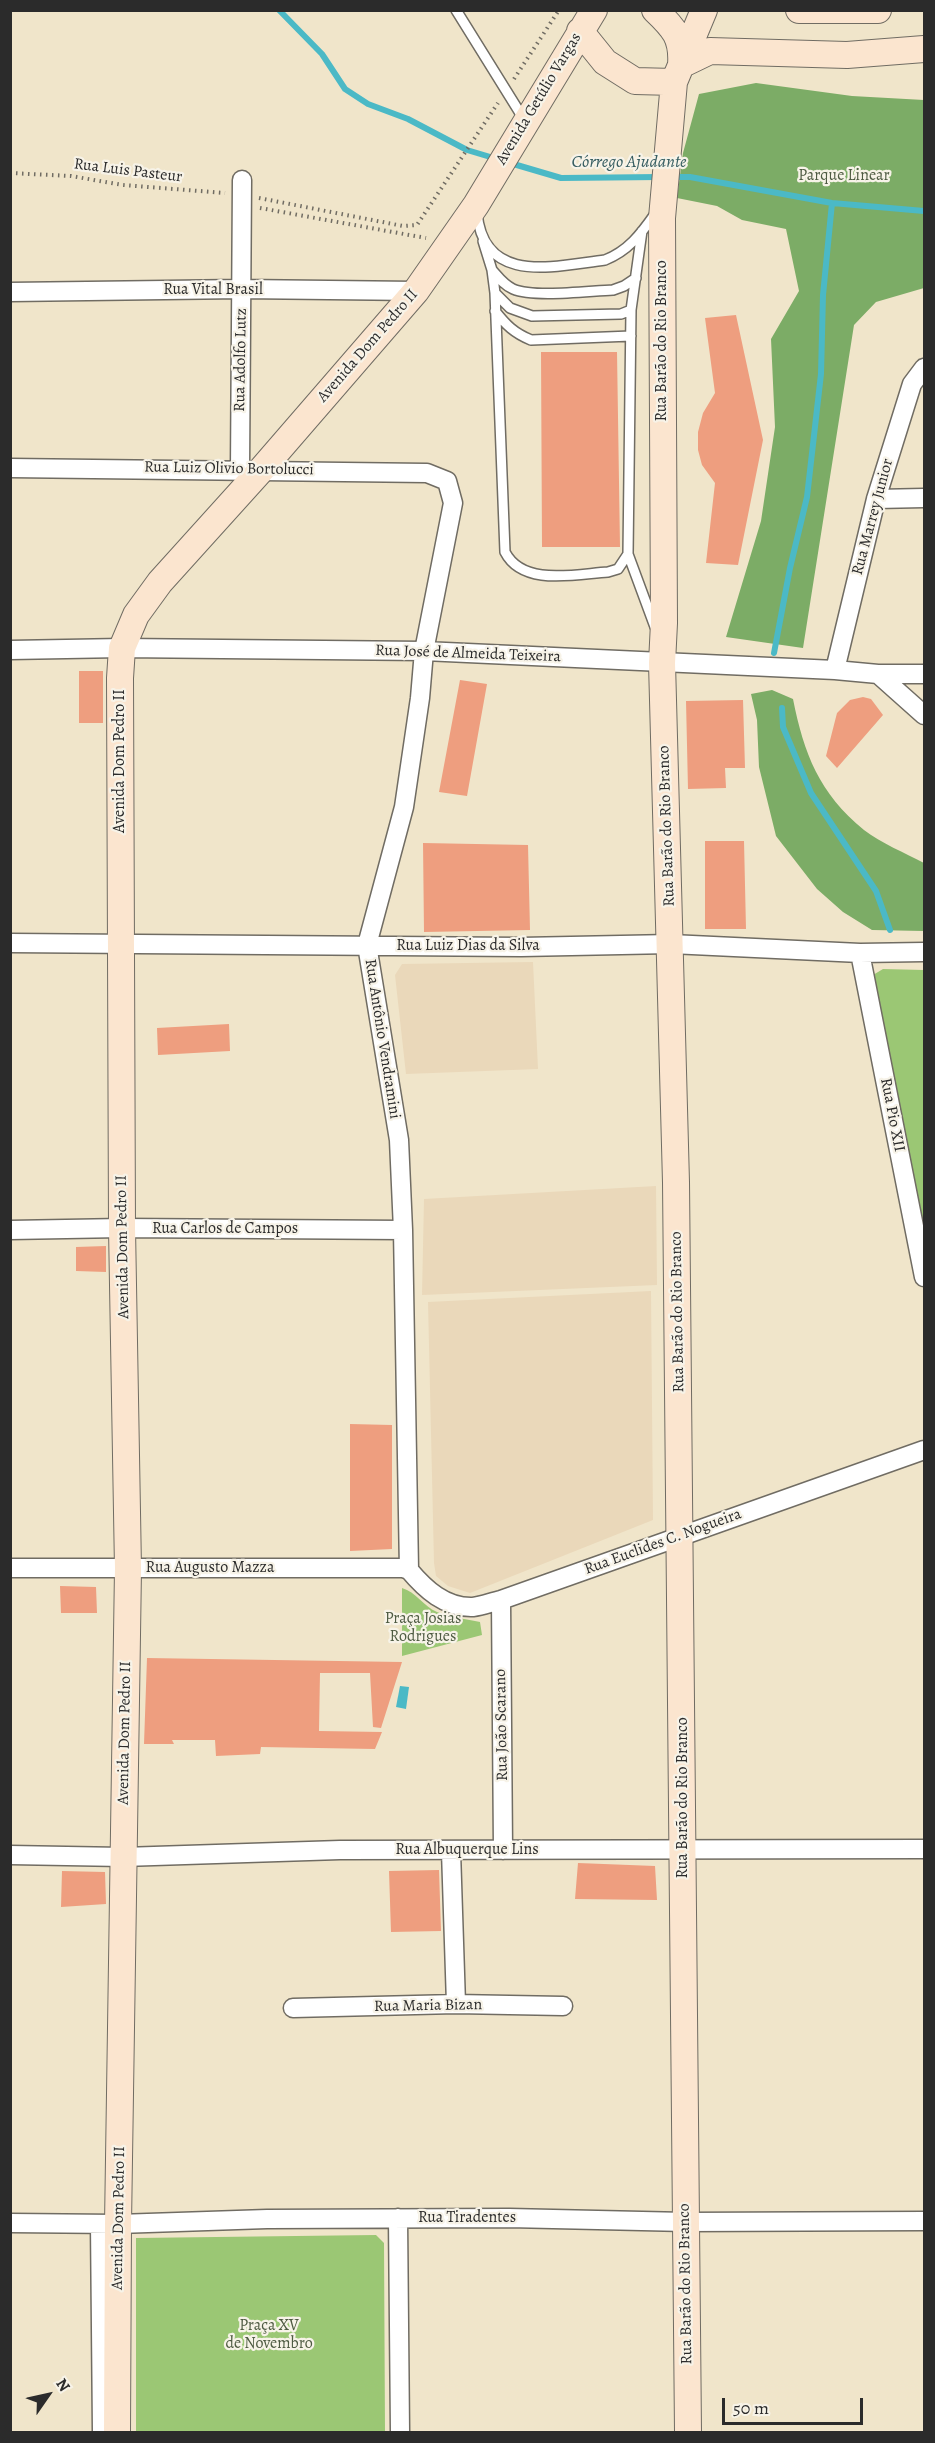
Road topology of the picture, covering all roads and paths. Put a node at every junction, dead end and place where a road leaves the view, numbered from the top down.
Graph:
1 (456, 10) edge
2 (559, 10) edge
3 (655, 10) edge
4 (704, 10) edge
5 (799, 10) edge
6 (878, 10) edge
7 (587, 21) edge
8 (924, 49) edge
9 (677, 74) junction
10 (506, 91) junction
11 (525, 121) junction
12 (10, 173) edge
13 (242, 187) junction
14 (480, 197) junction
15 (665, 197) junction
16 (642, 231) junction
17 (483, 241) junction
18 (452, 242) junction
19 (492, 270) junction
20 (636, 278) junction
21 (242, 290) junction
22 (416, 291) junction
23 (10, 292) edge
24 (495, 293) junction
25 (631, 310) junction
26 (495, 311) junction
27 (631, 336) junction
28 (924, 368) edge
29 (10, 468) edge
30 (251, 469) junction
31 (447, 481) joint
32 (924, 498) edge
33 (876, 499) junction
34 (628, 555) junction
35 (122, 648) junction
36 (10, 650) edge
37 (424, 651) junction
38 (663, 656) junction
39 (835, 670) junction
40 (878, 674) junction
41 (924, 674) edge
42 (924, 715) edge
43 (10, 944) edge
44 (671, 944) junction
45 (367, 945) junction
46 (121, 946) junction
47 (924, 952) edge
48 (860, 953) junction
49 (122, 1228) junction
50 (10, 1230) edge
51 (403, 1230) junction
52 (924, 1277) edge
53 (924, 1450) edge
54 (681, 1535) junction
55 (10, 1568) edge
56 (128, 1569) junction
57 (409, 1570) junction
58 (501, 1600) junction
59 (683, 1849) junction
60 (924, 1849) edge
61 (503, 1850) junction
62 (450, 1851) junction
63 (10, 1855) edge
64 (123, 1857) junction
65 (456, 2004) junction
66 (563, 2006) dead end
67 (293, 2008) dead end
68 (398, 2218) junction
69 (924, 2221) edge
70 (686, 2222) junction
71 (10, 2223) edge
72 (109, 2224) junction
73 (102, 2433) edge
74 (117, 2433) edge
75 (400, 2433) edge
76 (688, 2433) edge

1 - 10 lane
2 - 10 path
3 - 9 main road
4 - 9 main road
5 - 6 main road
7 - 9 main road
7 - 11 main road, Avenida Getúlio Vargas
8 - 9 main road
9 - 15 main road
10 - 11 lane
10 - 13 path, Rua Luis Pasteur
11 - 14 main road, Avenida Getúlio Vargas
12 - 13 path, Rua Luis Pasteur
13 - 18 path
13 - 21 street, Rua Adolfo Lutz
14 - 17 lane
14 - 18 main road, Avenida Dom Pedro II
15 - 16 lane
15 - 38 main road, Rua Barão do Rio Branco
16 - 17 lane
16 - 20 lane
17 - 19 lane
18 - 22 main road, Avenida Dom Pedro II
19 - 20 lane
19 - 24 lane
20 - 25 lane
21 - 22 street, Rua Vital Brasil
21 - 23 street, Rua Vital Brasil
21 - 30 street, Rua Adolfo Lutz
22 - 30 main road, Avenida Dom Pedro II
24 - 25 lane
24 - 26 lane
25 - 27 lane
26 - 27 lane
26 - 34 lane
27 - 34 lane
28 - 33 street, Rua Marrey Junior
29 - 30 street, Rua Luiz Olivio Bortolucci
30 - 31 street, Rua Luiz Olivio Bortolucci
30 - 35 main road, Avenida Dom Pedro II
31 - 37 street, Rua Antônio Vendramini
32 - 33 street
33 - 39 street, Rua Marrey Junior
34 - 38 lane
35 - 36 street, Rua José de Almeida Teixeira
35 - 37 street, Rua José de Almeida Teixeira
35 - 46 main road, Avenida Dom Pedro II
37 - 38 street, Rua José de Almeida Teixeira
37 - 45 street, Rua Antônio Vendramini
38 - 39 street, Rua José de Almeida Teixeira
38 - 44 main road, Rua Barão do Rio Branco
39 - 40 street, Rua José de Almeida Teixeira
40 - 41 street, Rua José de Almeida Teixeira
40 - 42 street
43 - 46 street, Rua Luiz Dias da Silva
44 - 45 street, Rua Luiz Dias da Silva
44 - 48 street, Rua Luiz Dias da Silva
44 - 54 main road, Rua Barão do Rio Branco
45 - 46 street, Rua Luiz Dias da Silva
45 - 51 street, Rua Antônio Vendramini
46 - 49 main road, Avenida Dom Pedro II
47 - 48 street, Rua Luiz Dias da Silva
48 - 52 street, Rua Pio XII
49 - 50 street, Rua Carlos de Campos
49 - 51 street, Rua Carlos de Campos
49 - 56 main road, Avenida Dom Pedro II
51 - 57 street, Rua Antônio Vendramini
53 - 54 street, Rua Euclides C. Nogueira
54 - 58 street, Rua Euclides C. Nogueira
54 - 59 main road, Rua Barão do Rio Branco
55 - 56 street, Rua Augusto Mazza
56 - 57 street, Rua Augusto Mazza
56 - 64 main road, Avenida Dom Pedro II
57 - 58 street, Rua Euclides C. Nogueira
58 - 61 street, Rua João Scarano
59 - 60 street, Rua Albuquerque Lins
59 - 61 street, Rua Albuquerque Lins
59 - 70 main road, Rua Barão do Rio Branco
61 - 62 street, Rua Albuquerque Lins
62 - 64 street, Rua Albuquerque Lins
62 - 65 street
63 - 64 street, Rua Albuquerque Lins
64 - 72 main road, Avenida Dom Pedro II
65 - 66 street, Rua Maria Bizan
65 - 67 street, Rua Maria Bizan
68 - 70 street, Rua Tiradentes
68 - 72 street, Rua Tiradentes
68 - 75 street
69 - 70 street, Rua Tiradentes
70 - 76 main road, Rua Barão do Rio Branco
71 - 72 street, Rua Tiradentes
72 - 73 street
72 - 74 main road, Avenida Dom Pedro II

